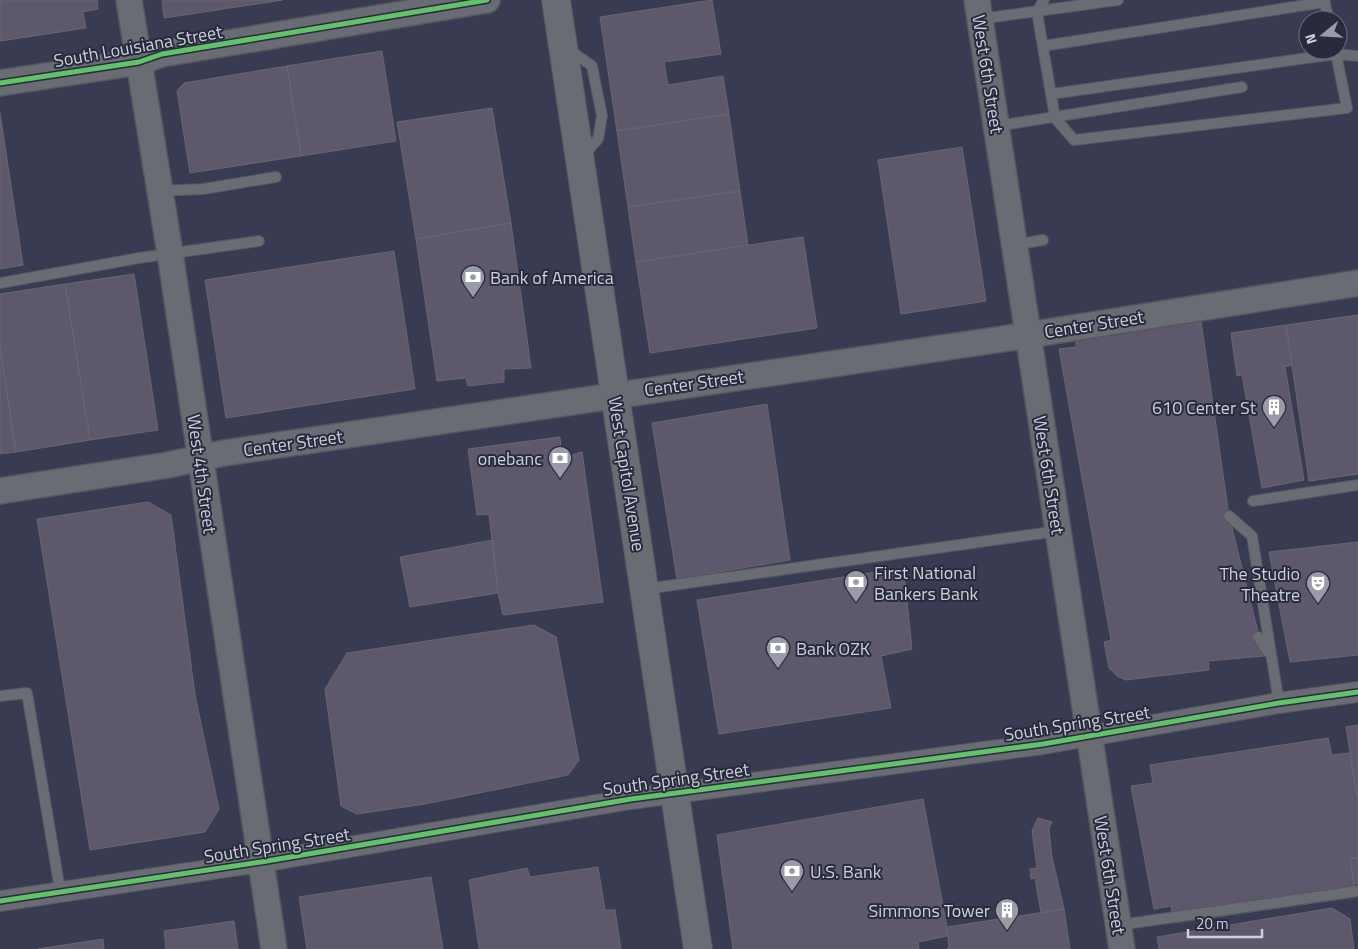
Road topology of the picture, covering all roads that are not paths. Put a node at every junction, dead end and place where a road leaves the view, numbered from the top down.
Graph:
1 (129, 0) edge
2 (487, 0) edge
3 (556, 0) edge
4 (1044, 0) edge
5 (1118, 0) edge
6 (1324, 1) edge
7 (978, 10) edge
8 (1037, 12) junction
9 (1043, 46) junction
10 (1298, 58) edge
11 (1338, 60) edge
12 (140, 62) junction
13 (0, 83) edge
14 (1242, 87) dead end
15 (1051, 94) junction
16 (1055, 118) junction
17 (996, 126) junction
18 (276, 177) dead end
19 (160, 192) junction
20 (1043, 240) dead end
21 (259, 241) dead end
22 (1014, 245) junction
23 (170, 253) junction
24 (0, 283) edge
25 (1358, 283) edge
26 (1028, 334) junction
27 (615, 395) junction
28 (200, 459) junction
29 (1358, 485) edge
30 (0, 491) edge
31 (1252, 501) dead end
32 (1229, 516) dead end
33 (1058, 531) junction
34 (644, 589) junction
35 (1258, 637) dead end
36 (1270, 655) junction
37 (1358, 692) edge
38 (0, 696) edge
39 (1278, 703) junction
40 (1089, 734) junction
41 (674, 793) junction
42 (261, 862) junction
43 (60, 890) junction
44 (1358, 891) edge
45 (0, 901) edge
46 (1120, 937) edge
47 (274, 949) edge
48 (698, 949) edge

1 - 12 street, West 4th Street
2 - 12 street, South Louisiana Street
3 - 27 main road, West Capitol Avenue
4 - 8 lane
5 - 8 lane
6 - 9 lane
7 - 8 lane
7 - 17 street, West 6th Street
8 - 9 lane
9 - 15 lane
10 - 15 lane
11 - 16 lane
12 - 13 street, South Louisiana Street
12 - 19 street, West 4th Street
14 - 16 lane
15 - 16 lane
16 - 17 lane
17 - 22 street, West 6th Street
18 - 19 lane
19 - 23 street, West 4th Street
20 - 22 lane
21 - 23 lane
22 - 26 street, West 6th Street
23 - 24 lane
23 - 28 street, West 4th Street
25 - 26 street, Center Street
26 - 27 street, Center Street
26 - 33 street, West 6th Street
27 - 28 street, Center Street
27 - 34 main road, West Capitol Avenue
28 - 30 street, Center Street
28 - 42 street, West 4th Street
29 - 31 lane
32 - 36 lane
33 - 34 lane
33 - 40 street, West 6th Street
34 - 41 main road, West Capitol Avenue
35 - 36 lane
36 - 39 lane
37 - 39 street, South Spring Street
38 - 43 lane
39 - 40 street, South Spring Street
40 - 41 street, South Spring Street
40 - 46 street, West 6th Street
41 - 42 street, South Spring Street
41 - 48 main road, West Capitol Avenue
42 - 43 street, South Spring Street
42 - 47 street, West 4th Street
43 - 45 street, South Spring Street
44 - 46 lane

